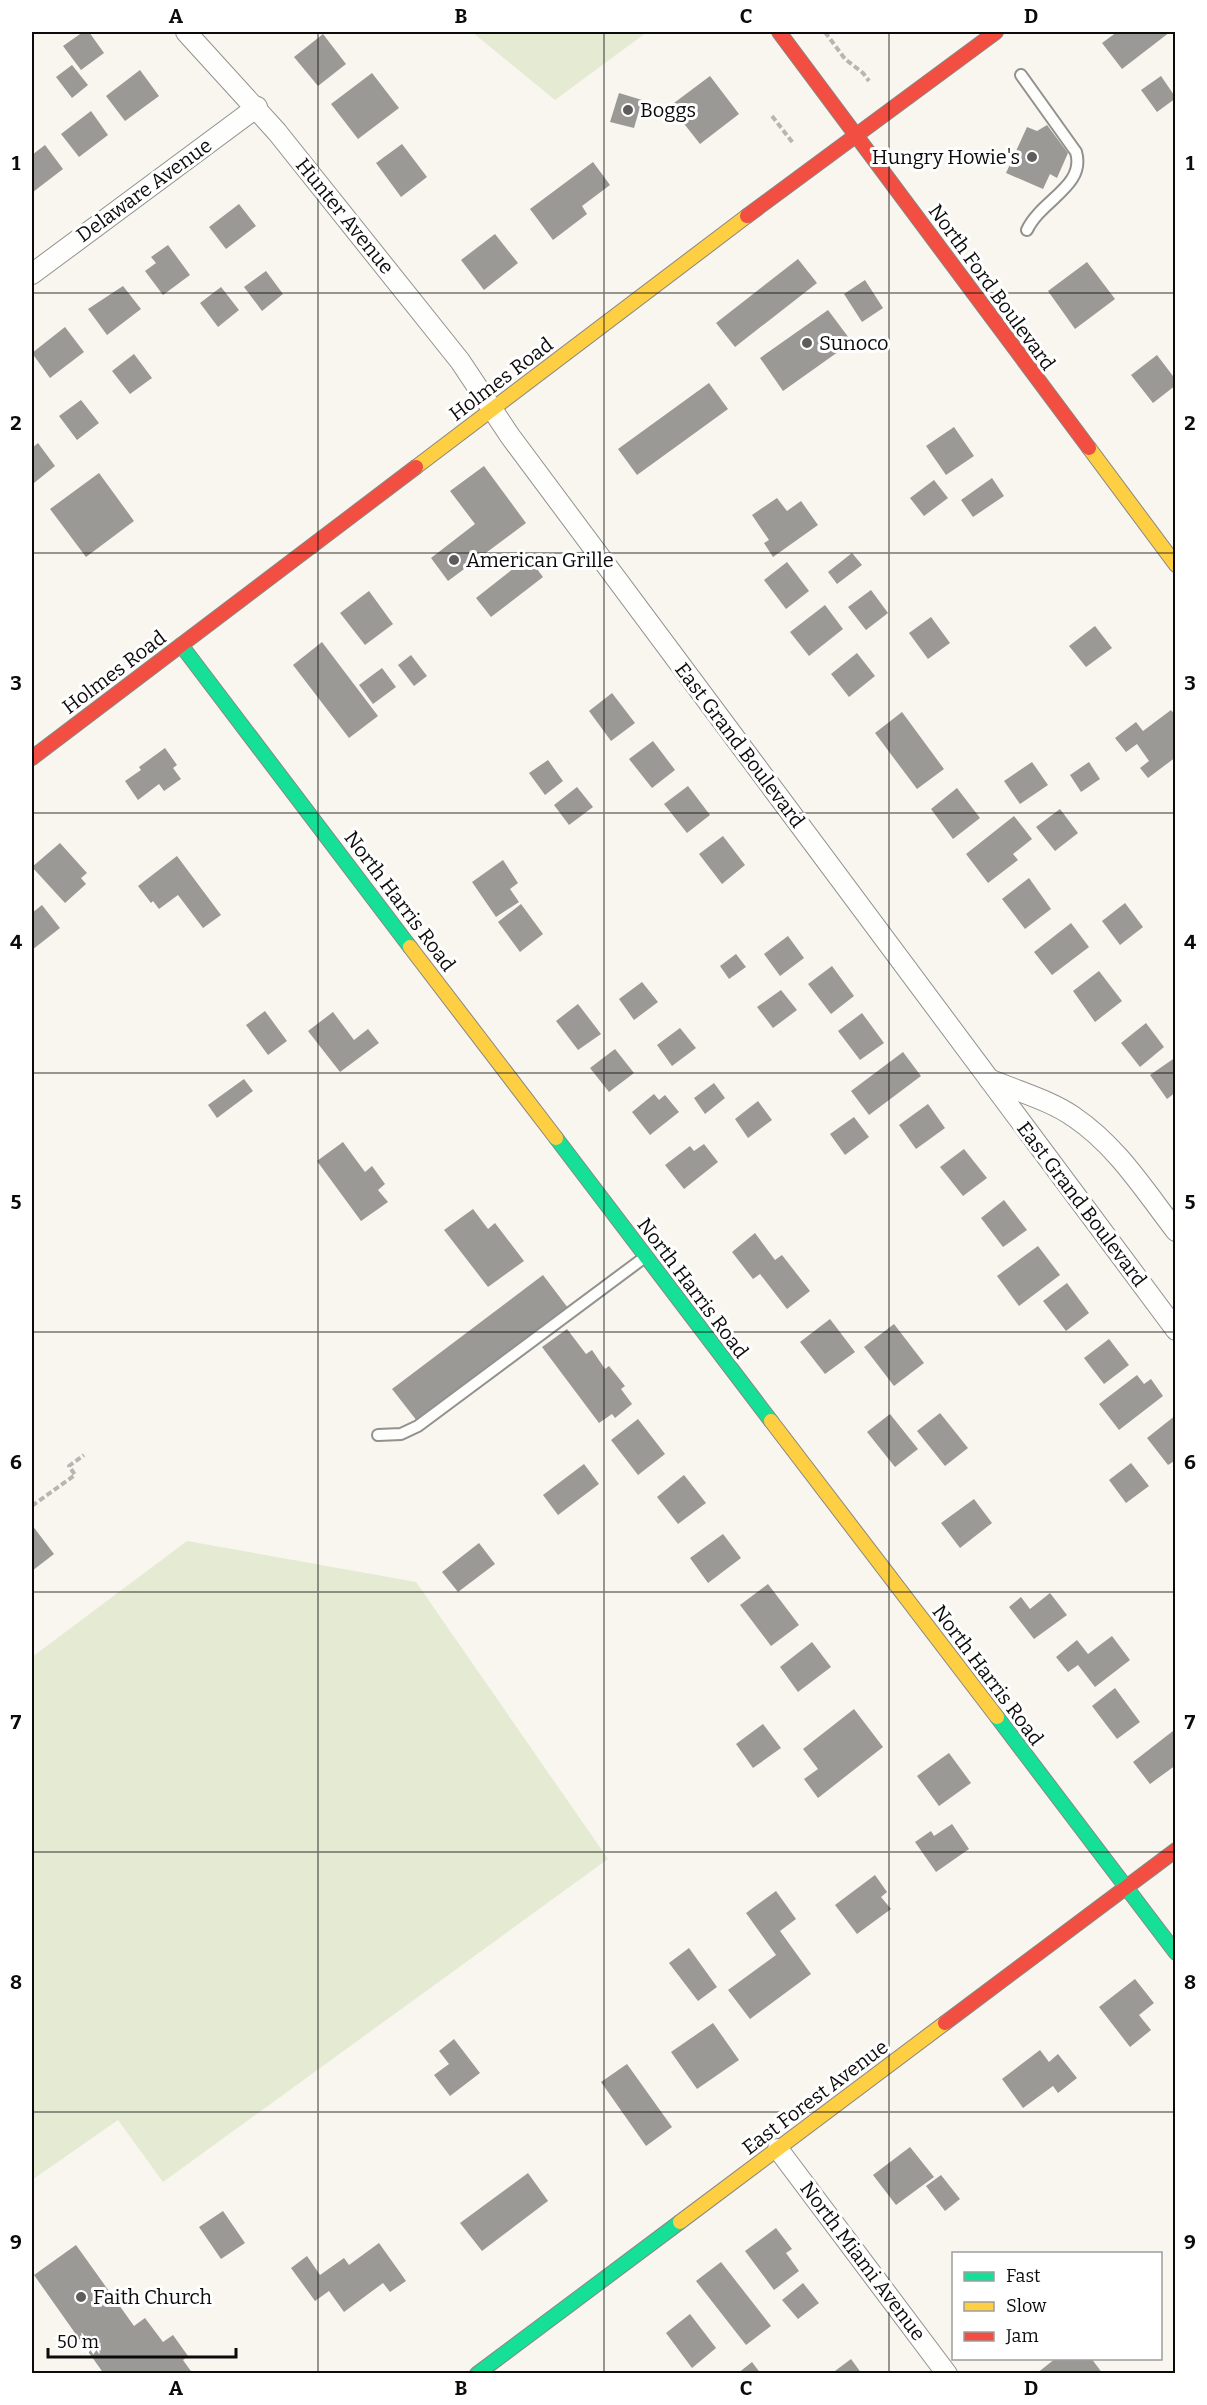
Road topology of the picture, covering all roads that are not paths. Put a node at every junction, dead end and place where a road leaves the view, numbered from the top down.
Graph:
1 (186, 32) edge
2 (779, 32) edge
3 (996, 32) edge
4 (1021, 75) dead end
5 (257, 107) junction
6 (855, 136) junction
7 (1026, 231) dead end
8 (32, 274) edge
9 (492, 410) junction
10 (1176, 565) edge
11 (181, 645) junction
12 (32, 758) edge
13 (988, 1079) junction
14 (1176, 1231) edge
15 (645, 1257) junction
16 (1176, 1330) edge
17 (378, 1435) dead end
18 (1176, 1850) edge
19 (1125, 1887) junction
20 (1176, 1953) edge
21 (778, 2149) junction
22 (489, 2370) edge
23 (947, 2373) edge

1 - 5 street, Hunter Avenue
2 - 6 street, North Ford Boulevard
3 - 6 street, Holmes Road
4 - 7 lane
5 - 8 street, Delaware Avenue
5 - 9 street, Hunter Avenue
6 - 9 street, Holmes Road
6 - 10 street, North Ford Boulevard
9 - 11 street, Holmes Road
9 - 13 street, East Grand Boulevard
11 - 12 street, Holmes Road
11 - 15 street, North Harris Road
13 - 14 street, East Grand Boulevard
13 - 16 street, East Grand Boulevard
15 - 17 lane
15 - 19 street, North Harris Road
18 - 19 street, East Forest Avenue
19 - 20 street, North Harris Road
19 - 21 street, East Forest Avenue
21 - 22 street, East Forest Avenue
21 - 23 street, North Miami Avenue

